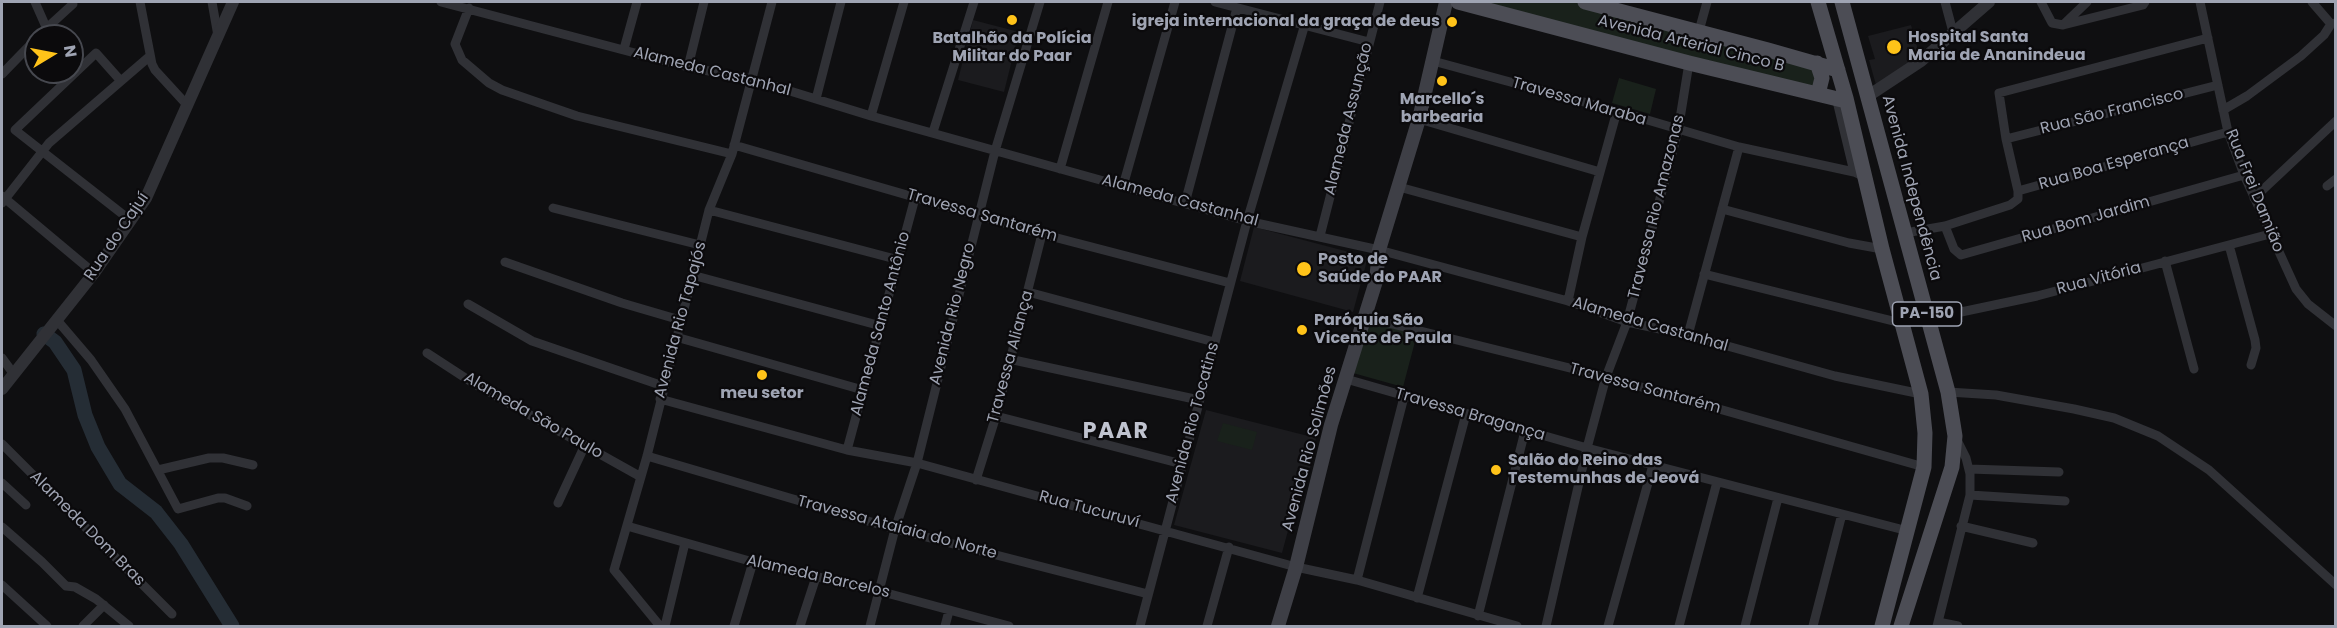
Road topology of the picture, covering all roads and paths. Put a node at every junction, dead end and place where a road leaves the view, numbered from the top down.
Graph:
1 (35, 2) edge
2 (140, 2) edge
3 (212, 2) edge
4 (233, 2) edge
5 (441, 2) edge
6 (637, 2) edge
7 (704, 2) edge
8 (772, 2) edge
9 (841, 2) edge
10 (904, 2) edge
11 (974, 2) edge
12 (1040, 2) edge
13 (1108, 2) edge
14 (1175, 2) edge
15 (1215, 2) edge
16 (1380, 2) edge
17 (1446, 2) edge
18 (1458, 2) edge
19 (1585, 2) edge
20 (1707, 2) edge
21 (1818, 2) edge
22 (1842, 2) edge
23 (1945, 2) edge
24 (1989, 2) edge
25 (2041, 2) edge
26 (2087, 2) edge
27 (2200, 2) edge
28 (2312, 2) edge
29 (2144, 3) edge
30 (73, 4) dead end
31 (469, 8) junction
32 (1237, 8) junction
33 (45, 24) edge
34 (56, 24) edge
35 (1305, 24) junction
36 (2062, 24) junction
37 (2333, 24) edge
38 (1699, 31) junction
39 (1953, 32) junction
40 (218, 36) junction
41 (2208, 38) junction
42 (1369, 42) junction
43 (624, 49) junction
44 (24, 51) edge
45 (150, 56) junction
46 (1433, 61) junction
47 (84, 63) edge
48 (1689, 63) junction
49 (1817, 63) junction
50 (688, 67) junction
51 (1838, 70) junction
52 (2, 74) edge
53 (751, 79) junction
54 (120, 80) junction
55 (59, 84) edge
56 (2218, 85) junction
57 (1818, 94) junction
58 (1868, 96) junction
59 (816, 99) junction
60 (1841, 99) junction
61 (188, 106) junction
62 (2223, 110) junction
63 (1617, 111) junction
64 (871, 116) junction
65 (1419, 120) junction
66 (2336, 121) edge
67 (1678, 131) junction
68 (933, 132) junction
69 (2228, 132) junction
70 (2006, 139) junction
71 (1739, 147) junction
72 (733, 149) junction
73 (994, 151) junction
74 (40, 152) junction
75 (1060, 169) junction
76 (1600, 172) junction
77 (1859, 174) junction
78 (2244, 176) junction
79 (1891, 178) junction
80 (2336, 178) edge
81 (1123, 186) junction
82 (2327, 186) dead end
83 (1399, 188) junction
84 (2018, 191) junction
85 (915, 198) junction
86 (2254, 198) junction
87 (3, 199) edge
88 (1185, 203) junction
89 (553, 208) dead end
90 (1722, 209) junction
91 (709, 210) junction
92 (977, 215) junction
93 (130, 220) junction
94 (1247, 221) junction
95 (1945, 226) junction
96 (1905, 233) junction
97 (1042, 234) junction
98 (2270, 234) junction
99 (1320, 236) junction
100 (1582, 237) junction
101 (700, 245) junction
102 (2229, 245) junction
103 (1882, 249) junction
104 (1379, 250) junction
105 (899, 260) junction
106 (2165, 261) junction
107 (505, 262) dead end
108 (94, 273) junction
109 (1704, 274) junction
110 (692, 275) junction
111 (1230, 283) junction
112 (1028, 292) junction
113 (1568, 302) junction
114 (468, 304) dead end
115 (1364, 317) junction
116 (56, 319) junction
117 (1928, 319) junction
118 (680, 320) junction
119 (1627, 322) junction
120 (1901, 323) junction
121 (881, 326) junction
122 (2336, 326) edge
123 (1688, 335) junction
124 (676, 337) junction
125 (1214, 342) junction
126 (427, 352) dead end
127 (2, 358) edge
128 (1009, 359) junction
129 (2251, 365) dead end
130 (2194, 369) dead end
131 (13, 373) junction
132 (1606, 377) junction
133 (1346, 379) junction
134 (663, 386) junction
135 (2, 389) edge
136 (863, 390) junction
137 (1948, 392) junction
138 (1921, 394) junction
139 (1404, 397) junction
140 (660, 399) junction
141 (1199, 400) junction
142 (1466, 414) junction
143 (996, 416) junction
144 (1525, 431) junction
145 (1955, 436) junction
146 (2, 444) edge
147 (585, 445) junction
148 (1587, 448) junction
149 (847, 450) junction
150 (647, 456) junction
151 (917, 463) junction
152 (1182, 464) junction
153 (253, 465) dead end
154 (1653, 465) junction
155 (1924, 467) junction
156 (1969, 469) junction
157 (158, 470) junction
158 (2059, 472) dead end
159 (641, 477) junction
160 (976, 480) junction
161 (1717, 482) junction
162 (2, 483) edge
163 (1970, 495) junction
164 (1778, 498) junction
165 (2065, 501) dead end
166 (558, 503) dead end
167 (26, 505) dead end
168 (247, 506) dead end
169 (1842, 514) junction
170 (627, 526) junction
171 (1961, 526) junction
172 (2, 527) edge
173 (895, 529) junction
174 (1165, 530) junction
175 (1908, 531) junction
176 (685, 543) junction
177 (2033, 543) dead end
178 (1229, 547) junction
179 (753, 562) junction
180 (1296, 567) junction
181 (816, 577) junction
182 (1357, 580) junction
183 (2, 585) edge
184 (2336, 585) edge
185 (879, 591) junction
186 (1148, 594) junction
187 (1417, 598) junction
188 (104, 604) junction
189 (949, 611) junction
190 (172, 614) dead end
191 (1478, 615) junction
192 (1938, 624) edge
193 (47, 627) edge
194 (83, 627) edge
195 (129, 627) edge
196 (660, 627) edge
197 (665, 627) edge
198 (734, 627) edge
199 (800, 627) edge
200 (870, 627) edge
201 (945, 627) edge
202 (1009, 627) edge
203 (1140, 627) edge
204 (1208, 627) edge
205 (1278, 627) edge
206 (1517, 627) edge
207 (1546, 627) edge
208 (1608, 627) edge
209 (1678, 627) edge
210 (1744, 627) edge
211 (1813, 627) edge
212 (1882, 627) edge
213 (1901, 627) edge
214 (1958, 627) edge

1 - 33 street
2 - 45 street
3 - 40 street
4 - 40 street, Rua do Cajuí
5 - 31 street, Alameda Castanhal
6 - 43 street
7 - 50 street
8 - 53 street, Avenida Rio Tapajós
9 - 59 street
10 - 64 street
11 - 68 street
12 - 73 street, Avenida Rio Negro
13 - 75 street
14 - 81 street
15 - 32 street
16 - 42 street, Alameda Assunção
17 - 46 main road, Avenida Rio Solimões
18 - 48 main road, Avenida Arterial Cinco B
19 - 38 main road
20 - 38 street
21 - 51 main road, PA-150
22 - 58 main road, Avenida Independência / PA-150
23 - 39 street
24 - 39 street
25 - 36 street
26 - 36 street
27 - 41 street, Rua Frei Damião
28 - 37 street
29 - 36 street
30 - 34 street
31 - 43 street, Alameda Castanhal
31 - 72 street, Travessa Santarém
32 - 35 street
32 - 88 street
35 - 42 street
35 - 94 street, Avenida Rio Tocatins
37 - 62 street
38 - 49 main road
39 - 58 street
40 - 61 street, Rua do Cajuí
41 - 56 street, Rua Frei Damião
41 - 70 street
42 - 99 street, Alameda Assunção
43 - 50 street, Alameda Castanhal
44 - 52 street
45 - 54 street
45 - 61 street
46 - 63 street, Travessa Maraba
46 - 65 main road, Avenida Rio Solimões
47 - 54 street
48 - 57 main road, Avenida Arterial Cinco B
48 - 67 street, Travessa Rio Amazonas
49 - 51 main road
49 - 57 main road
50 - 53 street, Alameda Castanhal
51 - 60 main road, PA-150
53 - 59 street, Alameda Castanhal
53 - 72 street, Avenida Rio Tapajós
54 - 74 street
55 - 74 street
56 - 62 street, Rua Frei Damião
56 - 70 street, Rua São Francisco
57 - 60 main road, Avenida Arterial Cinco B
58 - 79 main road, Avenida Independência / PA-150
59 - 64 street, Alameda Castanhal
60 - 77 main road, PA-150
61 - 93 street, Rua do Cajuí
62 - 69 street, Rua Frei Damião
63 - 67 street, Travessa Maraba
63 - 76 street
64 - 68 street, Alameda Castanhal
65 - 76 street
65 - 83 main road, Avenida Rio Solimões
66 - 86 street
67 - 71 street, Travessa Maraba
67 - 119 street, Travessa Rio Amazonas
68 - 73 street, Alameda Castanhal
69 - 78 street, Rua Frei Damião
69 - 84 street, Rua Boa Esperança
70 - 84 street
71 - 77 street, Travessa Maraba
71 - 90 street
72 - 85 street, Travessa Santarém
72 - 91 street, Avenida Rio Tapajós
73 - 75 street, Alameda Castanhal
73 - 92 street, Avenida Rio Negro
74 - 87 street
74 - 93 street
75 - 81 street, Alameda Castanhal
76 - 100 street
77 - 79 main road
77 - 103 main road, PA-150
78 - 86 street, Rua Frei Damião
78 - 95 street, Rua Bom Jardim
79 - 96 main road, Avenida Independência / PA-150
80 - 82 street
81 - 88 street, Alameda Castanhal
83 - 100 street
83 - 104 main road, Avenida Rio Solimões
84 - 95 street, Rua Boa Esperança
85 - 92 street, Travessa Santarém
85 - 105 street, Alameda Santo Antônio
86 - 98 street, Rua Frei Damião
87 - 108 street
88 - 94 street, Alameda Castanhal
89 - 101 street
90 - 103 street
90 - 109 street
91 - 101 street, Avenida Rio Tapajós
91 - 105 street
92 - 97 street, Travessa Santarém
92 - 151 street, Avenida Rio Negro
93 - 108 street, Rua do Cajuí
94 - 99 street, Alameda Castanhal
94 - 111 street, Avenida Rio Tocatins
95 - 96 street, Rua Boa Esperança
96 - 117 main road, Avenida Independência / PA-150
97 - 111 street, Travessa Santarém
97 - 112 street, Travessa Aliança
98 - 102 street, Rua Vitória
98 - 122 street, Rua Frei Damião
99 - 104 street, Alameda Castanhal
100 - 113 street
101 - 110 street, Avenida Rio Tapajós
102 - 106 street, Rua Vitória
102 - 129 street
103 - 120 main road, PA-150
104 - 113 street, Alameda Castanhal
104 - 115 main road, Avenida Rio Solimões
105 - 121 street, Alameda Santo Antônio
106 - 117 street, Rua Vitória
106 - 130 street
107 - 118 street
108 - 116 street, Rua do Cajuí
109 - 120 street
109 - 123 street
110 - 118 street, Avenida Rio Tapajós
110 - 121 street
111 - 125 street, Avenida Rio Tocatins
112 - 125 street
112 - 128 street, Travessa Aliança
113 - 119 street, Alameda Castanhal
114 - 134 street
115 - 132 street, Travessa Santarém
115 - 133 main road, Avenida Rio Solimões
116 - 131 street, Rua do Cajuí
116 - 157 street
117 - 137 main road, Avenida Independência / PA-150
118 - 124 street, Avenida Rio Tapajós
119 - 123 street, Alameda Castanhal
119 - 132 street, Travessa Rio Amazonas
120 - 138 main road, PA-150
121 - 136 street, Alameda Santo Antônio
123 - 138 street, Alameda Castanhal
124 - 134 street, Avenida Rio Tapajós
124 - 136 street
125 - 141 street, Avenida Rio Tocatins
126 - 147 street, Alameda São Paulo
127 - 131 street
128 - 141 street
128 - 143 street, Travessa Aliança
131 - 135 street, Rua do Cajuí
132 - 148 street, Travessa Rio Amazonas
132 - 155 street, Travessa Santarém
133 - 139 street, Travessa Bragança
133 - 180 main road, Avenida Rio Solimões
134 - 140 street, Avenida Rio Tapajós
136 - 149 street, Alameda Santo Antônio
137 - 145 main road, Avenida Independência / PA-150
137 - 184 street
138 - 155 main road, PA-150
139 - 142 street, Travessa Bragança
139 - 182 street
140 - 149 street, Rua Tucuruví
140 - 150 street, Avenida Rio Tapajós
141 - 152 street, Avenida Rio Tocatins
142 - 144 street, Travessa Bragança
142 - 187 street
143 - 152 street
143 - 160 street, Travessa Aliança
144 - 148 street, Travessa Bragança
144 - 191 street
145 - 156 street
145 - 213 main road, Avenida Independência / PA-150
146 - 190 street, Alameda Dom Bras
147 - 159 street, Alameda São Paulo
147 - 166 street
148 - 154 street, Travessa Bragança
148 - 207 street, Travessa Rio Amazonas
149 - 151 street, Rua Tucuruví
150 - 159 street, Avenida Rio Tapajós
150 - 173 street, Travessa Ataiaia do Norte
151 - 160 street, Rua Tucuruví
151 - 173 street, Avenida Rio Negro
152 - 174 street, Avenida Rio Tocatins
153 - 157 street
154 - 161 street, Travessa Bragança
154 - 208 street
155 - 175 main road, PA-150
156 - 158 street
156 - 163 street
157 - 168 street
159 - 170 street, Avenida Rio Tapajós
160 - 174 street, Rua Tucuruví
161 - 164 street, Travessa Bragança
161 - 209 street
162 - 167 street
163 - 165 street
163 - 171 street
164 - 169 street, Travessa Bragança
164 - 210 street
169 - 175 street, Travessa Bragança
169 - 211 street
170 - 176 street, Alameda Barcelos
170 - 196 street, Avenida Rio Tapajós
171 - 177 street
171 - 192 street
172 - 188 street
173 - 185 street, Avenida Rio Negro
173 - 186 street, Travessa Ataiaia do Norte
174 - 178 street, Rua Tucuruví
174 - 186 street, Avenida Rio Tocatins
175 - 212 main road, PA-150
176 - 179 street, Alameda Barcelos
176 - 197 street
178 - 180 street, Rua Tucuruví
178 - 204 street
179 - 181 street, Alameda Barcelos
179 - 198 street
180 - 182 street, Rua Tucuruví
180 - 205 main road, Avenida Rio Solimões
181 - 185 street, Alameda Barcelos
181 - 199 street
182 - 187 street, Rua Tucuruví
183 - 193 street
185 - 189 street, Alameda Barcelos
185 - 200 street, Avenida Rio Negro
186 - 203 street, Avenida Rio Tocatins
187 - 191 street, Rua Tucuruví
188 - 194 street
188 - 195 street
189 - 201 street
189 - 202 street, Alameda Barcelos
191 - 206 street, Rua Tucuruví
192 - 214 street

